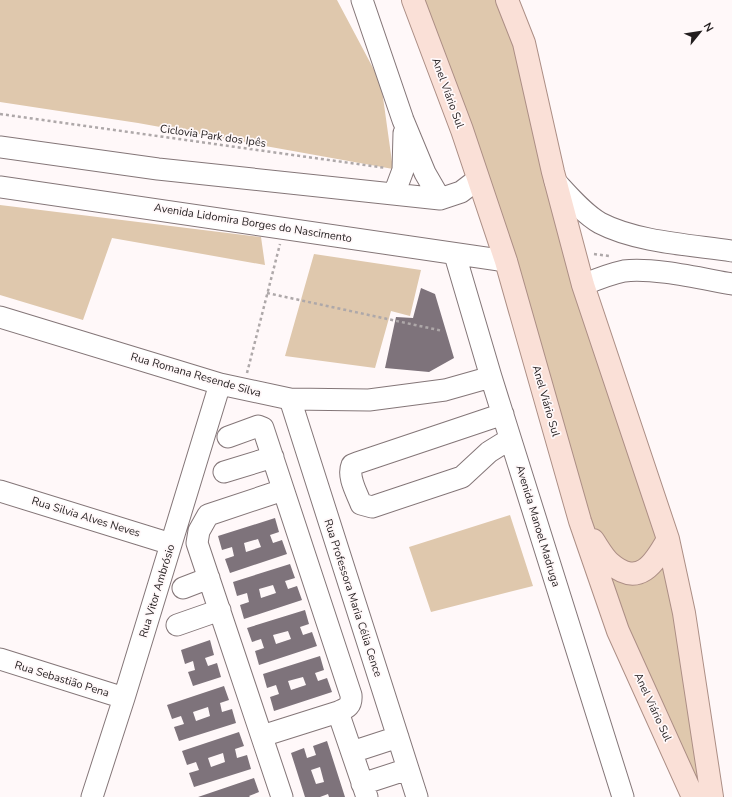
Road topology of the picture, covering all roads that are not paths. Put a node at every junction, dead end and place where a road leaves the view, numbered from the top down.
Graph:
1 (362, 0) edge
2 (413, 0) edge
3 (506, 0) edge
4 (404, 120) junction
5 (0, 147) edge
6 (478, 179) junction
7 (555, 181) junction
8 (0, 187) edge
9 (394, 194) junction
10 (440, 199) junction
11 (732, 251) edge
12 (455, 255) junction
13 (506, 261) junction
14 (732, 284) edge
15 (584, 285) junction
16 (0, 317) edge
17 (491, 377) junction
18 (220, 384) junction
19 (290, 400) junction
20 (503, 414) junction
21 (228, 437) dead end
22 (510, 439) junction
23 (272, 458) junction
24 (224, 472) dead end
25 (283, 490) junction
26 (0, 491) edge
27 (580, 521) junction
28 (668, 539) junction
29 (171, 544) junction
30 (209, 578) junction
31 (183, 588) dead end
32 (220, 610) junction
33 (177, 625) dead end
34 (0, 659) edge
35 (124, 698) junction
36 (338, 712) junction
37 (262, 736) junction
38 (398, 738) junction
39 (352, 752) junction
40 (408, 769) junction
41 (364, 791) edge
42 (92, 797) edge
43 (282, 797) edge
44 (417, 797) edge
45 (623, 797) edge
46 (693, 797) edge
47 (712, 797) edge

1 - 4 street
2 - 6 main road, Anel Viário Sul
3 - 7 main road
4 - 9 street
4 - 10 street
5 - 9 street
6 - 10 street
6 - 13 main road, Anel Viário Sul
7 - 11 street
7 - 15 main road
8 - 12 street, Avenida Lidomira Borges do Nascimento
9 - 10 street
12 - 13 street, Avenida Lidomira Borges do Nascimento
12 - 17 street, Avenida Manoel Madruga
13 - 27 main road, Anel Viário Sul
14 - 15 street
15 - 28 main road
16 - 18 street, Rua Romana Resende Silva
17 - 19 street, Rua Romana Resende Silva
17 - 20 street, Avenida Manoel Madruga
18 - 19 street, Rua Romana Resende Silva
18 - 29 street, Rua Vitor Ambrósio
19 - 38 street, Rua Professora Maria Célia Cence
20 - 22 street, Avenida Manoel Madruga
20 - 22 street
21 - 23 street
22 - 45 street, Avenida Manoel Madruga
23 - 24 street
23 - 25 street
25 - 30 street
25 - 36 street
26 - 29 street, Rua Silvia Alves Neves
27 - 28 main road
27 - 46 main road, Anel Viário Sul
28 - 47 main road
29 - 35 street, Rua Vitor Ambrósio
30 - 31 street
30 - 32 street
32 - 33 street
32 - 37 street
34 - 35 street, Rua Sebastião Pena
35 - 42 street, Rua Vitor Ambrósio
36 - 37 street
36 - 39 street
37 - 43 street
38 - 39 street
38 - 40 street, Rua Professora Maria Célia Cence
39 - 41 street
40 - 41 street
40 - 44 street, Rua Professora Maria Célia Cence

